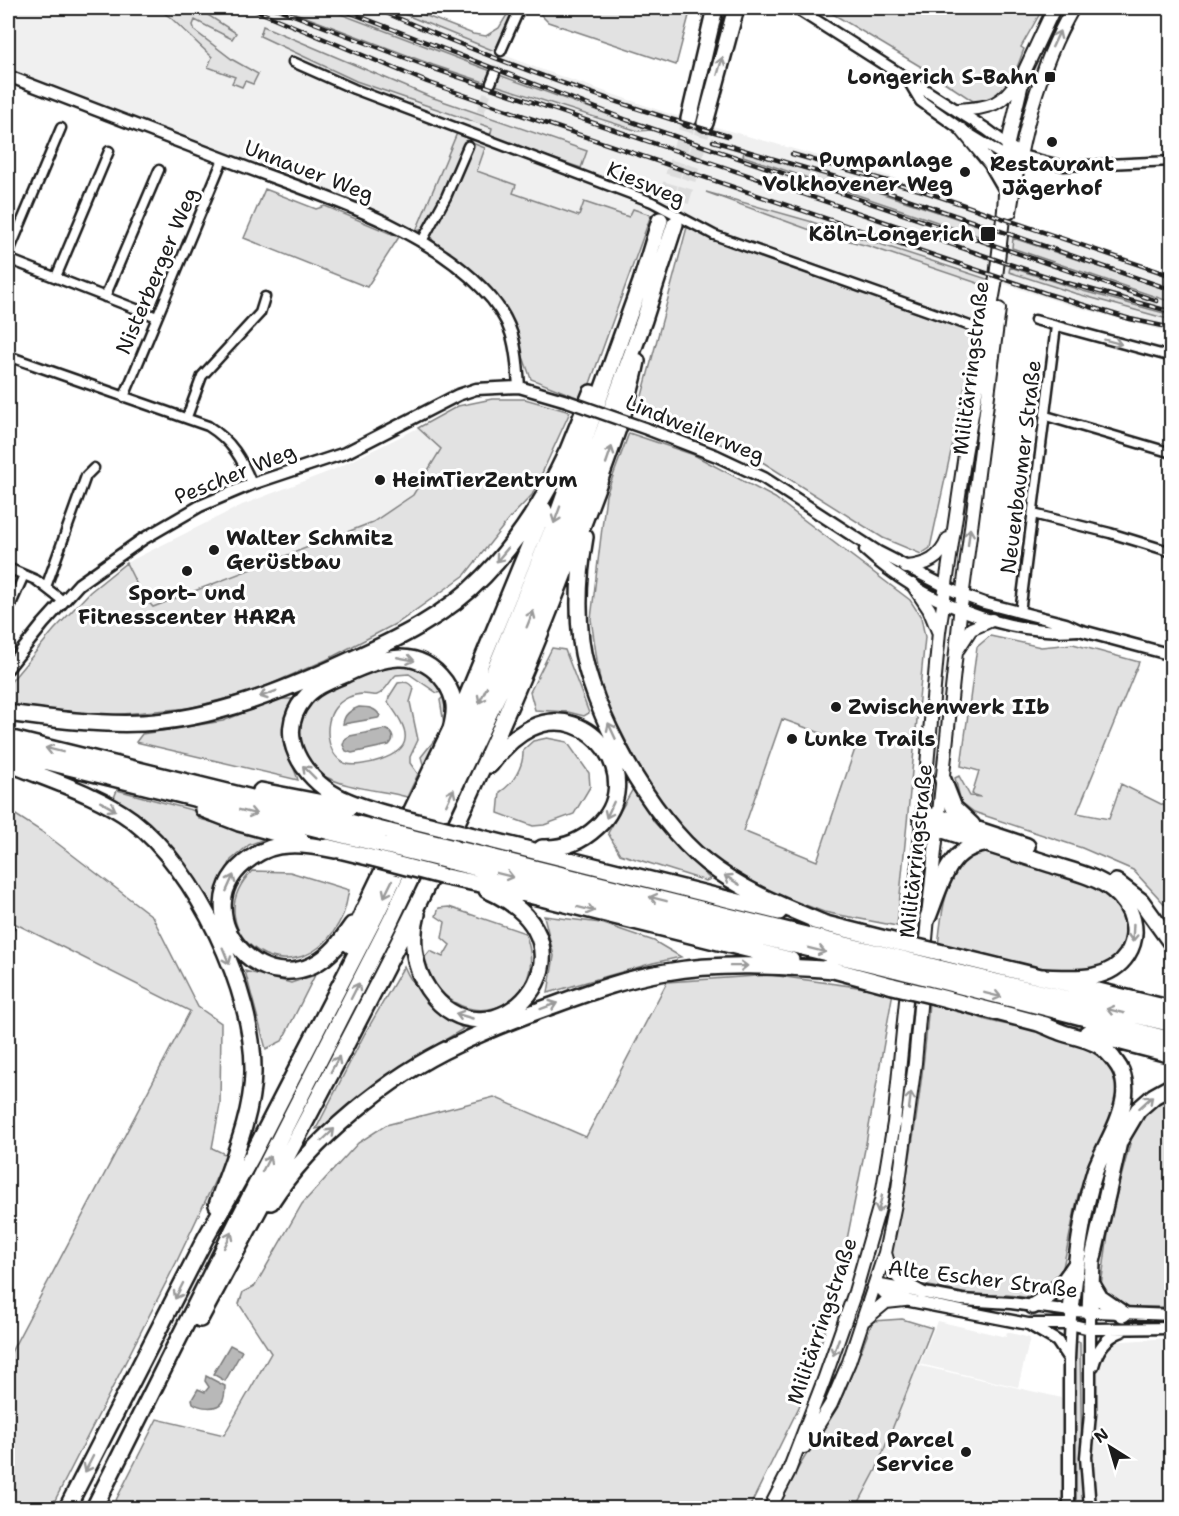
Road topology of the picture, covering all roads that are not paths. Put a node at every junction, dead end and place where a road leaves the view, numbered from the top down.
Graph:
1 (520, 8) edge
2 (715, 8) edge
3 (736, 8) edge
4 (796, 8) edge
5 (1054, 8) edge
6 (1073, 8) edge
7 (501, 51) tunnel mouth
8 (293, 62) dead end
9 (1025, 70) junction
10 (495, 73) tunnel mouth
11 (8, 76) edge
12 (908, 79) junction
13 (491, 83) tunnel mouth
14 (958, 110) junction
15 (689, 119) tunnel mouth
16 (705, 123) tunnel mouth
17 (61, 128) dead end
18 (962, 130) junction
19 (1008, 143) junction
20 (468, 146) tunnel mouth
21 (109, 152) dead end
22 (1021, 155) junction
23 (1006, 157) junction
24 (223, 159) junction
25 (1172, 161) edge
26 (159, 170) dead end
27 (1004, 189) junction
28 (422, 241) junction
29 (8, 254) edge
30 (8, 259) edge
31 (56, 277) junction
32 (641, 282) junction
33 (105, 297) junction
34 (265, 297) dead end
35 (157, 317) junction
36 (644, 320) junction
37 (1035, 320) dead end
38 (1056, 326) junction
39 (987, 332) junction
40 (8, 356) edge
41 (1172, 357) edge
42 (519, 387) junction
43 (124, 397) junction
44 (1046, 416) junction
45 (187, 417) junction
46 (567, 452) junction
47 (1172, 453) edge
48 (94, 468) dead end
49 (252, 484) junction
50 (596, 491) junction
51 (1033, 514) junction
52 (953, 527) junction
53 (844, 531) junction
54 (1172, 552) edge
55 (906, 567) junction
56 (8, 568) edge
57 (24, 575) junction
58 (913, 585) junction
59 (46, 587) junction
60 (945, 587) junction
61 (962, 596) junction
62 (943, 600) junction
63 (63, 601) junction
64 (961, 609) junction
65 (8, 611) edge
66 (1020, 613) junction
67 (992, 620) junction
68 (1079, 630) junction
69 (939, 632) junction
70 (1172, 643) edge
71 (956, 653) junction
72 (1169, 655) edge
73 (8, 668) edge
74 (8, 713) edge
75 (8, 738) edge
76 (8, 752) edge
77 (12, 765) edge
78 (172, 778) junction
79 (943, 780) junction
80 (477, 781) junction
81 (414, 807) junction
82 (397, 817) junction
83 (921, 819) junction
84 (938, 823) junction
85 (974, 827) junction
86 (386, 838) junction
87 (984, 843) junction
88 (505, 844) junction
89 (334, 850) junction
90 (379, 866) junction
91 (468, 882) junction
92 (426, 886) junction
93 (928, 917) junction
94 (823, 923) junction
95 (1172, 944) edge
96 (899, 957) junction
97 (834, 970) junction
98 (938, 974) junction
99 (1043, 977) junction
100 (1172, 1009) edge
101 (326, 1011) junction
102 (1038, 1023) junction
103 (1172, 1024) edge
104 (1128, 1029) junction
105 (1172, 1040) edge
106 (1172, 1055) edge
107 (1172, 1086) edge
108 (205, 1239) junction
109 (885, 1253) junction
110 (866, 1257) junction
111 (1077, 1263) junction
112 (229, 1265) junction
113 (1091, 1283) junction
114 (875, 1284) junction
115 (856, 1288) junction
116 (922, 1293) junction
117 (905, 1300) junction
118 (1033, 1306) junction
119 (1090, 1313) junction
120 (1172, 1315) edge
121 (1070, 1318) junction
122 (863, 1321) junction
123 (1125, 1322) junction
124 (1028, 1324) junction
125 (1172, 1328) edge
126 (1090, 1329) junction
127 (1069, 1359) junction
128 (1090, 1381) junction
129 (788, 1473) junction
130 (109, 1480) junction
131 (67, 1509) edge
132 (94, 1509) edge
133 (770, 1509) edge
134 (1069, 1509) edge
135 (1090, 1509) edge

1 - 7 street
2 - 15 highway
16 -> 3 highway
4 - 12 street
5 - 9 main road, Militärringstraße
22 -> 6 main road, Militärringstraße
8 - 39 street, Kiesweg
9 - 14 main road
9 - 19 main road, Militärringstraße
10 - 13 street
11 - 24 street, Unnauer Weg
12 - 14 street
12 - 18 street
14 - 19 street
17 - 29 street
18 - 23 street
18 - 27 main road
19 - 22 street
19 - 23 main road, Militärringstraße
20 - 28 street
21 - 31 street
22 - 23 street
22 - 25 street
61 -> 22 main road, Militärringstraße
23 - 27 main road, Militärringstraße
24 - 28 street, Unnauer Weg
24 - 35 street, Nisterberger Weg
26 - 33 street
27 - 39 main road, Militärringstraße
28 - 42 street, Unnauer Weg
30 - 31 street
31 - 33 street
32 - 36 highway
32 - 46 highway
32 -> 101 highway
33 - 35 street
34 - 45 street
35 - 43 street, Nisterberger Weg
50 -> 36 highway
130 -> 36 highway
37 - 38 street
38 -> 41 street
38 - 44 street, Neuenbaumer Straße
39 - 52 main road, Militärringstraße
40 - 43 street
42 - 49 street, Pescher Weg
42 - 53 street, Lindweilerweg, bridge
43 - 45 street
44 - 47 street
44 - 51 street, Neuenbaumer Straße
45 - 49 street
46 -> 74 highway
46 - 81 highway
48 - 59 street
49 - 63 street, Pescher Weg
50 - 80 highway
94 -> 50 highway
51 - 54 street
51 - 66 street, Neuenbaumer Straße
52 - 55 main road
52 - 60 main road, Militärringstraße
53 - 55 street, Lindweilerweg
53 - 58 street, Lindweilerweg
55 - 60 street, Lindweilerweg
56 - 57 street
57 - 59 street
57 - 65 street
58 - 62 street, Lindweilerweg
58 - 69 main road
59 - 63 street
60 - 61 street, Lindweilerweg
60 - 62 main road, Militärringstraße
61 - 64 main road, Militärringstraße
61 - 66 street, Lindweilerweg
62 - 64 street, Lindweilerweg
62 - 69 main road, Militärringstraße
63 - 73 street, Pescher Weg
64 - 67 street, Lindweilerweg
64 - 71 main road, Militärringstraße
66 - 68 street, Lindweilerweg
67 - 68 street, Lindweilerweg
67 - 71 main road
68 - 72 street, Lindweilerweg
69 - 83 main road, Militärringstraße
70 - 72 street
71 - 79 main road, Militärringstraße
78 -> 75 highway
76 -> 86 highway
77 - 89 highway
77 -> 108 highway
78 - 82 highway
78 - 86 highway
79 - 84 main road, Militärringstraße
79 - 85 highway
80 -> 88 highway
80 - 92 highway
82 -> 81 highway
81 - 90 highway
82 - 88 highway, bridge
83 - 84 highway
83 -> 110 main road, Militärringstraße
84 - 85 highway
84 - 87 highway
84 - 93 main road, Militärringstraße
85 - 95 highway
86 - 96 highway, bridge
87 - 93 highway
87 -> 99 highway
88 - 94 highway
89 - 90 highway
90 -> 89 highway
90 - 91 highway, bridge
90 - 101 highway
91 -> 92 highway
91 -> 97 highway
112 -> 92 highway
109 -> 93 main road, Militärringstraße
94 - 96 highway
96 - 98 highway, bridge
96 - 99 highway, bridge
97 - 102 highway, bridge
112 -> 97 highway
103 -> 98 highway
98 -> 104 highway
99 - 100 highway
101 - 108 highway
102 - 104 highway
102 - 106 highway
102 - 111 highway
104 - 105 highway
113 -> 107 highway
108 -> 131 highway
109 - 114 main road, Militärringstraße
109 - 116 main road
110 - 114 main road
110 - 115 main road, Militärringstraße
111 - 118 highway
111 - 121 highway
112 - 130 highway
113 - 119 highway
113 - 123 highway
114 - 115 main road
114 - 116 street, Alte Escher Straße
114 - 117 street, Alte Escher Straße
114 - 122 main road, Militärringstraße
115 -> 129 main road, Militärringstraße
116 - 118 street, Alte Escher Straße
117 - 122 main road
117 - 124 street, Alte Escher Straße
118 - 121 street, Alte Escher Straße
119 - 121 street, Alte Escher Straße
119 - 123 street, Alte Escher Straße
119 - 126 street
120 - 123 street, Alte Escher Straße
121 - 124 street, Alte Escher Straße
121 - 126 street, Alte Escher Straße
121 - 127 street
122 - 129 main road, Militärringstraße
123 - 125 street, Alte Escher Straße
123 - 126 street, Alte Escher Straße
123 - 128 street
124 - 127 street
126 - 128 street
127 - 134 street
128 - 135 street
129 - 133 main road, Militärringstraße
130 - 132 highway

